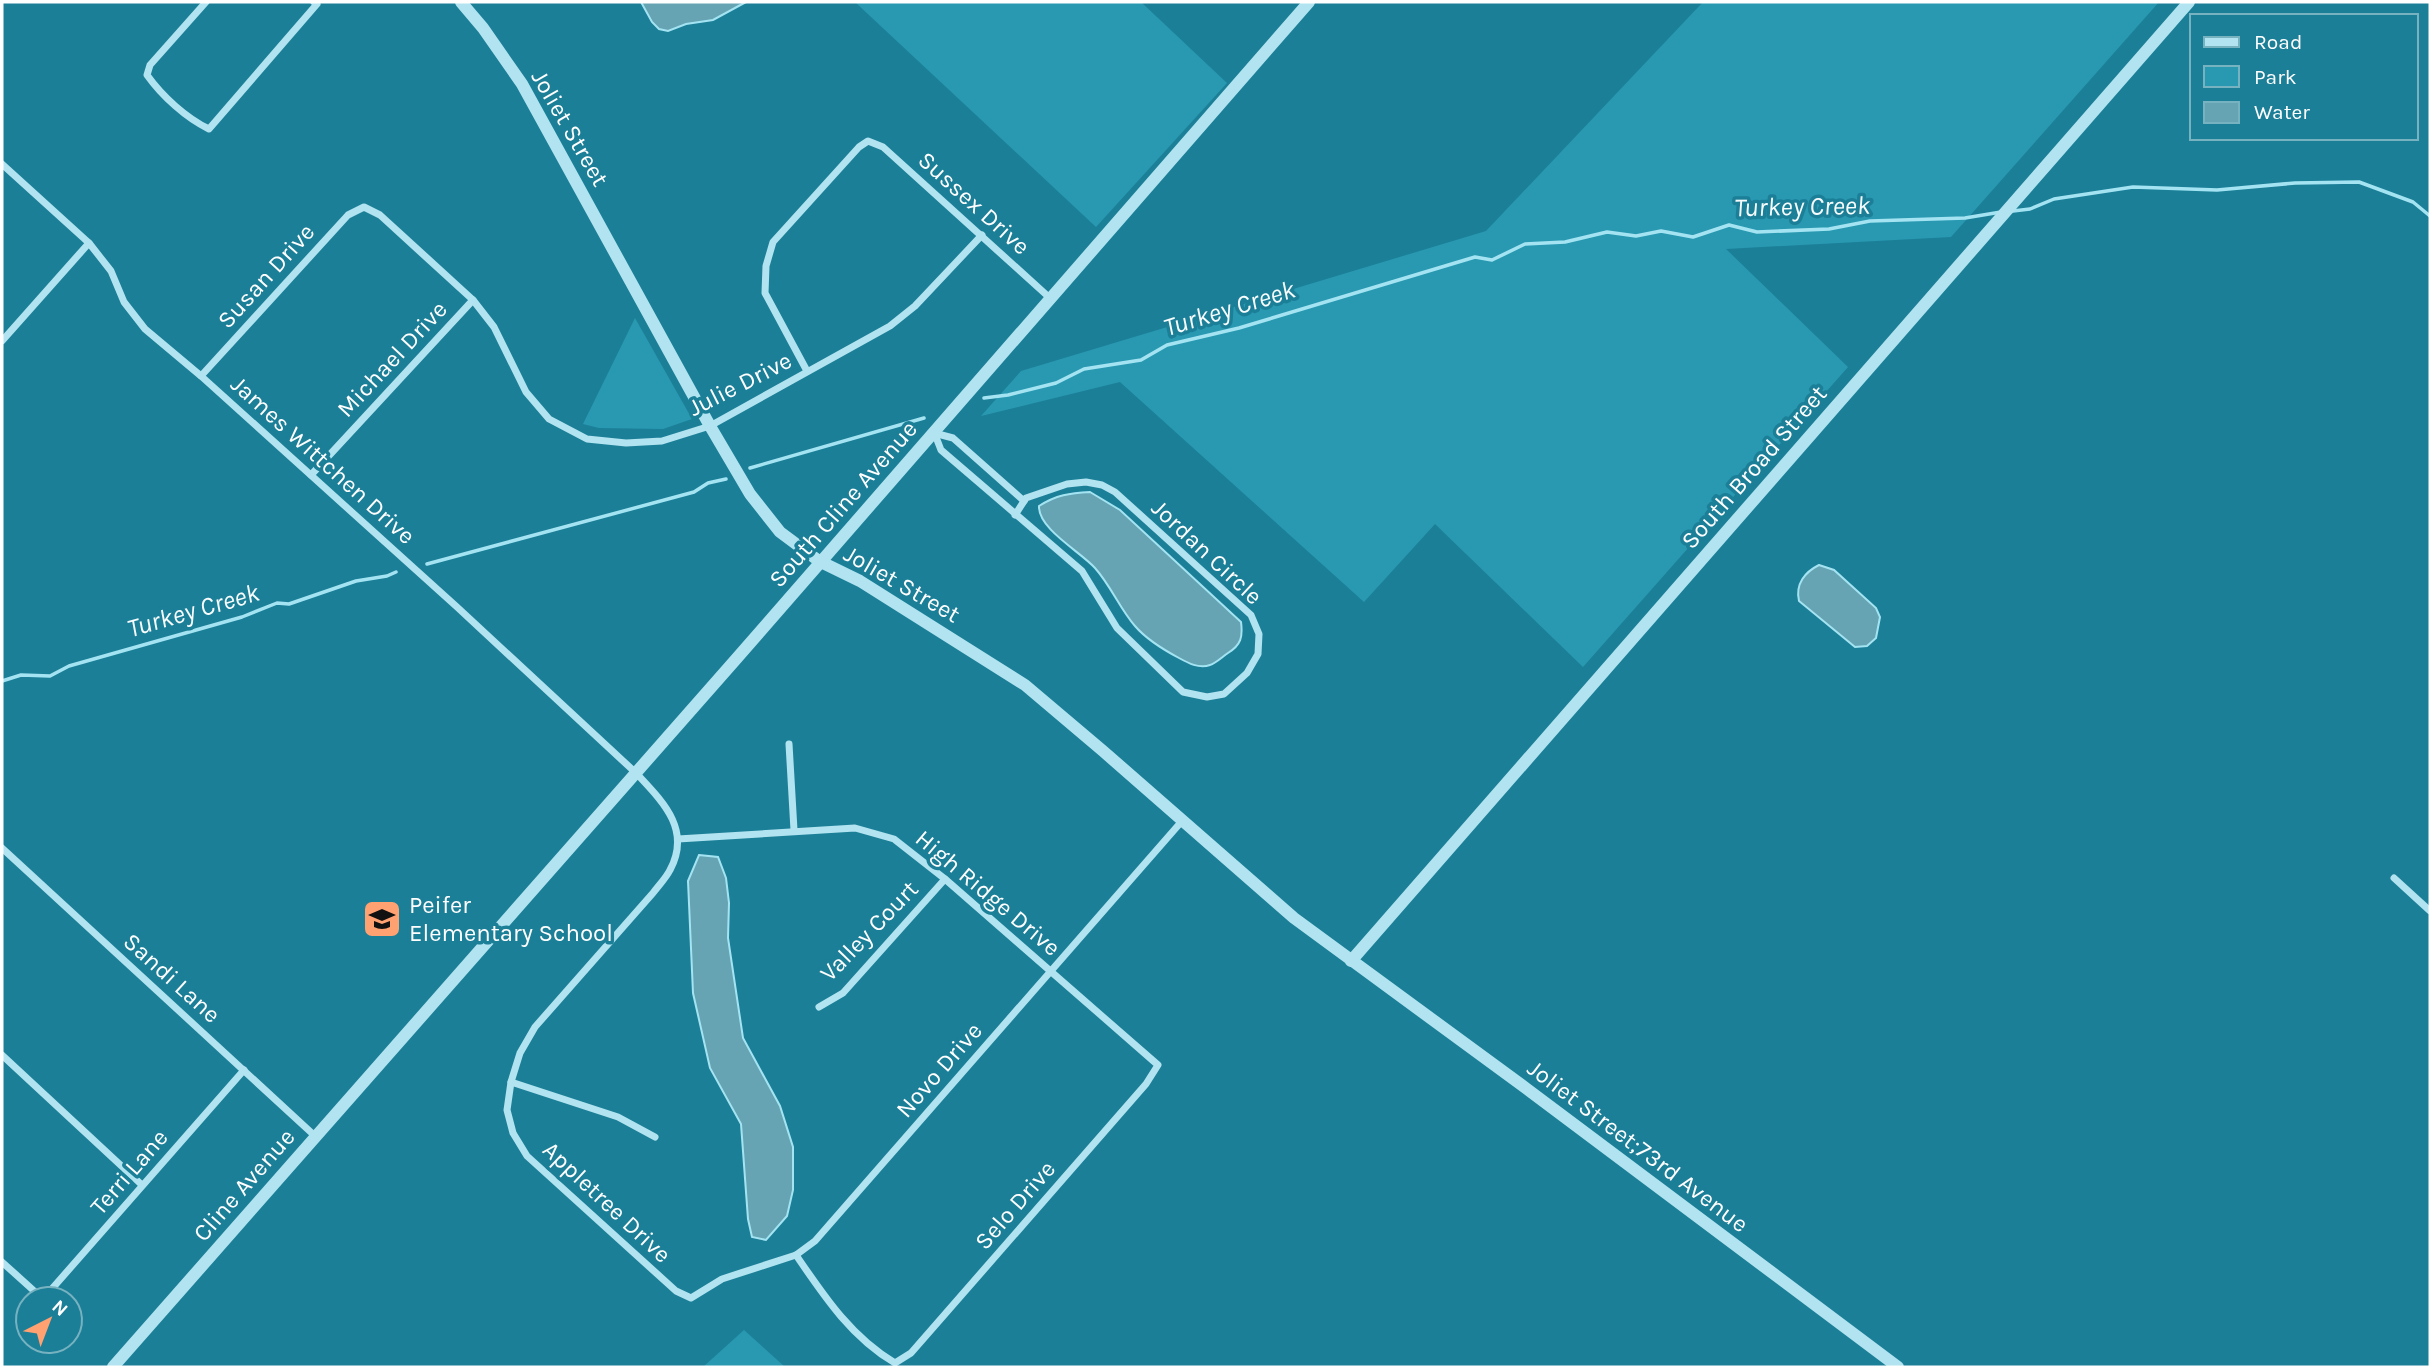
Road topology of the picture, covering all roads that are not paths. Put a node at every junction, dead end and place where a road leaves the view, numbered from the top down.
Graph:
1 (206, 2) edge
2 (461, 2) edge
3 (1309, 2) edge
4 (2189, 2) edge
5 (317, 3) edge
6 (2, 164) edge
7 (364, 207) joint
8 (982, 235) junction
9 (89, 243) junction
10 (1051, 299) junction
11 (473, 300) junction
12 (2, 341) edge
13 (807, 371) junction
14 (201, 376) junction
15 (710, 426) junction
16 (934, 432) junction
17 (311, 475) junction
18 (1024, 501) junction
19 (1015, 515) junction
20 (819, 561) junction
21 (789, 744) dead end
22 (636, 773) junction
23 (1182, 821) junction
24 (794, 830) junction
25 (678, 839) junction
26 (2, 848) edge
27 (2394, 878) dead end
28 (945, 879) junction
29 (2430, 911) edge
30 (1350, 961) junction
31 (1051, 971) junction
32 (819, 1007) dead end
33 (407, 1032) joint
34 (2, 1055) edge
35 (1158, 1065) joint
36 (244, 1070) junction
37 (511, 1082) junction
38 (315, 1136) junction
39 (655, 1137) dead end
40 (142, 1185) junction
41 (796, 1255) junction
42 (2, 1262) edge
43 (27, 1285) edge
44 (55, 1285) edge
45 (691, 1298) joint
46 (113, 1367) edge
47 (1898, 1367) edge

1 - 5 street
2 - 15 street, Joliet Street
3 - 10 street, South Cline Avenue
4 - 30 street, South Broad Street
6 - 9 street, James Wittchen Drive
7 - 11 street, Julie Drive
7 - 14 street, Susan Drive
8 - 10 street, Sussex Drive
8 - 13 street, Julie Drive
8 - 13 street, Sussex Drive
9 - 12 street
9 - 14 street, James Wittchen Drive
10 - 16 street, South Cline Avenue
11 - 15 street, Julie Drive
11 - 17 street, Michael Drive
13 - 15 street, Julie Drive
14 - 17 street, James Wittchen Drive
15 - 20 street, Joliet Street
16 - 18 street
16 - 19 street, Jordan Circle
16 - 20 street, South Cline Avenue
17 - 22 street, James Wittchen Drive
18 - 19 street
18 - 19 street, Jordan Circle
20 - 22 street, South Cline Avenue
20 - 23 street, Joliet Street
21 - 24 street
22 - 25 street, James Wittchen Drive
22 - 33 street, South Cline Avenue
23 - 30 street, Joliet Street
23 - 31 street, Novo Drive
24 - 25 street, High Ridge Drive
24 - 28 street, High Ridge Drive
25 - 37 street, Appletree Drive
26 - 36 street, Sandi Lane
27 - 29 street
28 - 31 street, High Ridge Drive
28 - 32 street, Valley Court
30 - 47 street, Joliet Street;73rd Avenue
31 - 35 street, High Ridge Drive
31 - 41 street, Novo Drive
33 - 38 street, Cline Avenue
34 - 40 street
35 - 41 street, Selo Drive
36 - 38 street, Sandi Lane
36 - 40 street, Terri Lane
37 - 39 street
37 - 45 street, Appletree Drive
38 - 46 street, Cline Avenue
40 - 44 street, Terri Lane
41 - 45 street, Novo Drive
42 - 43 street

